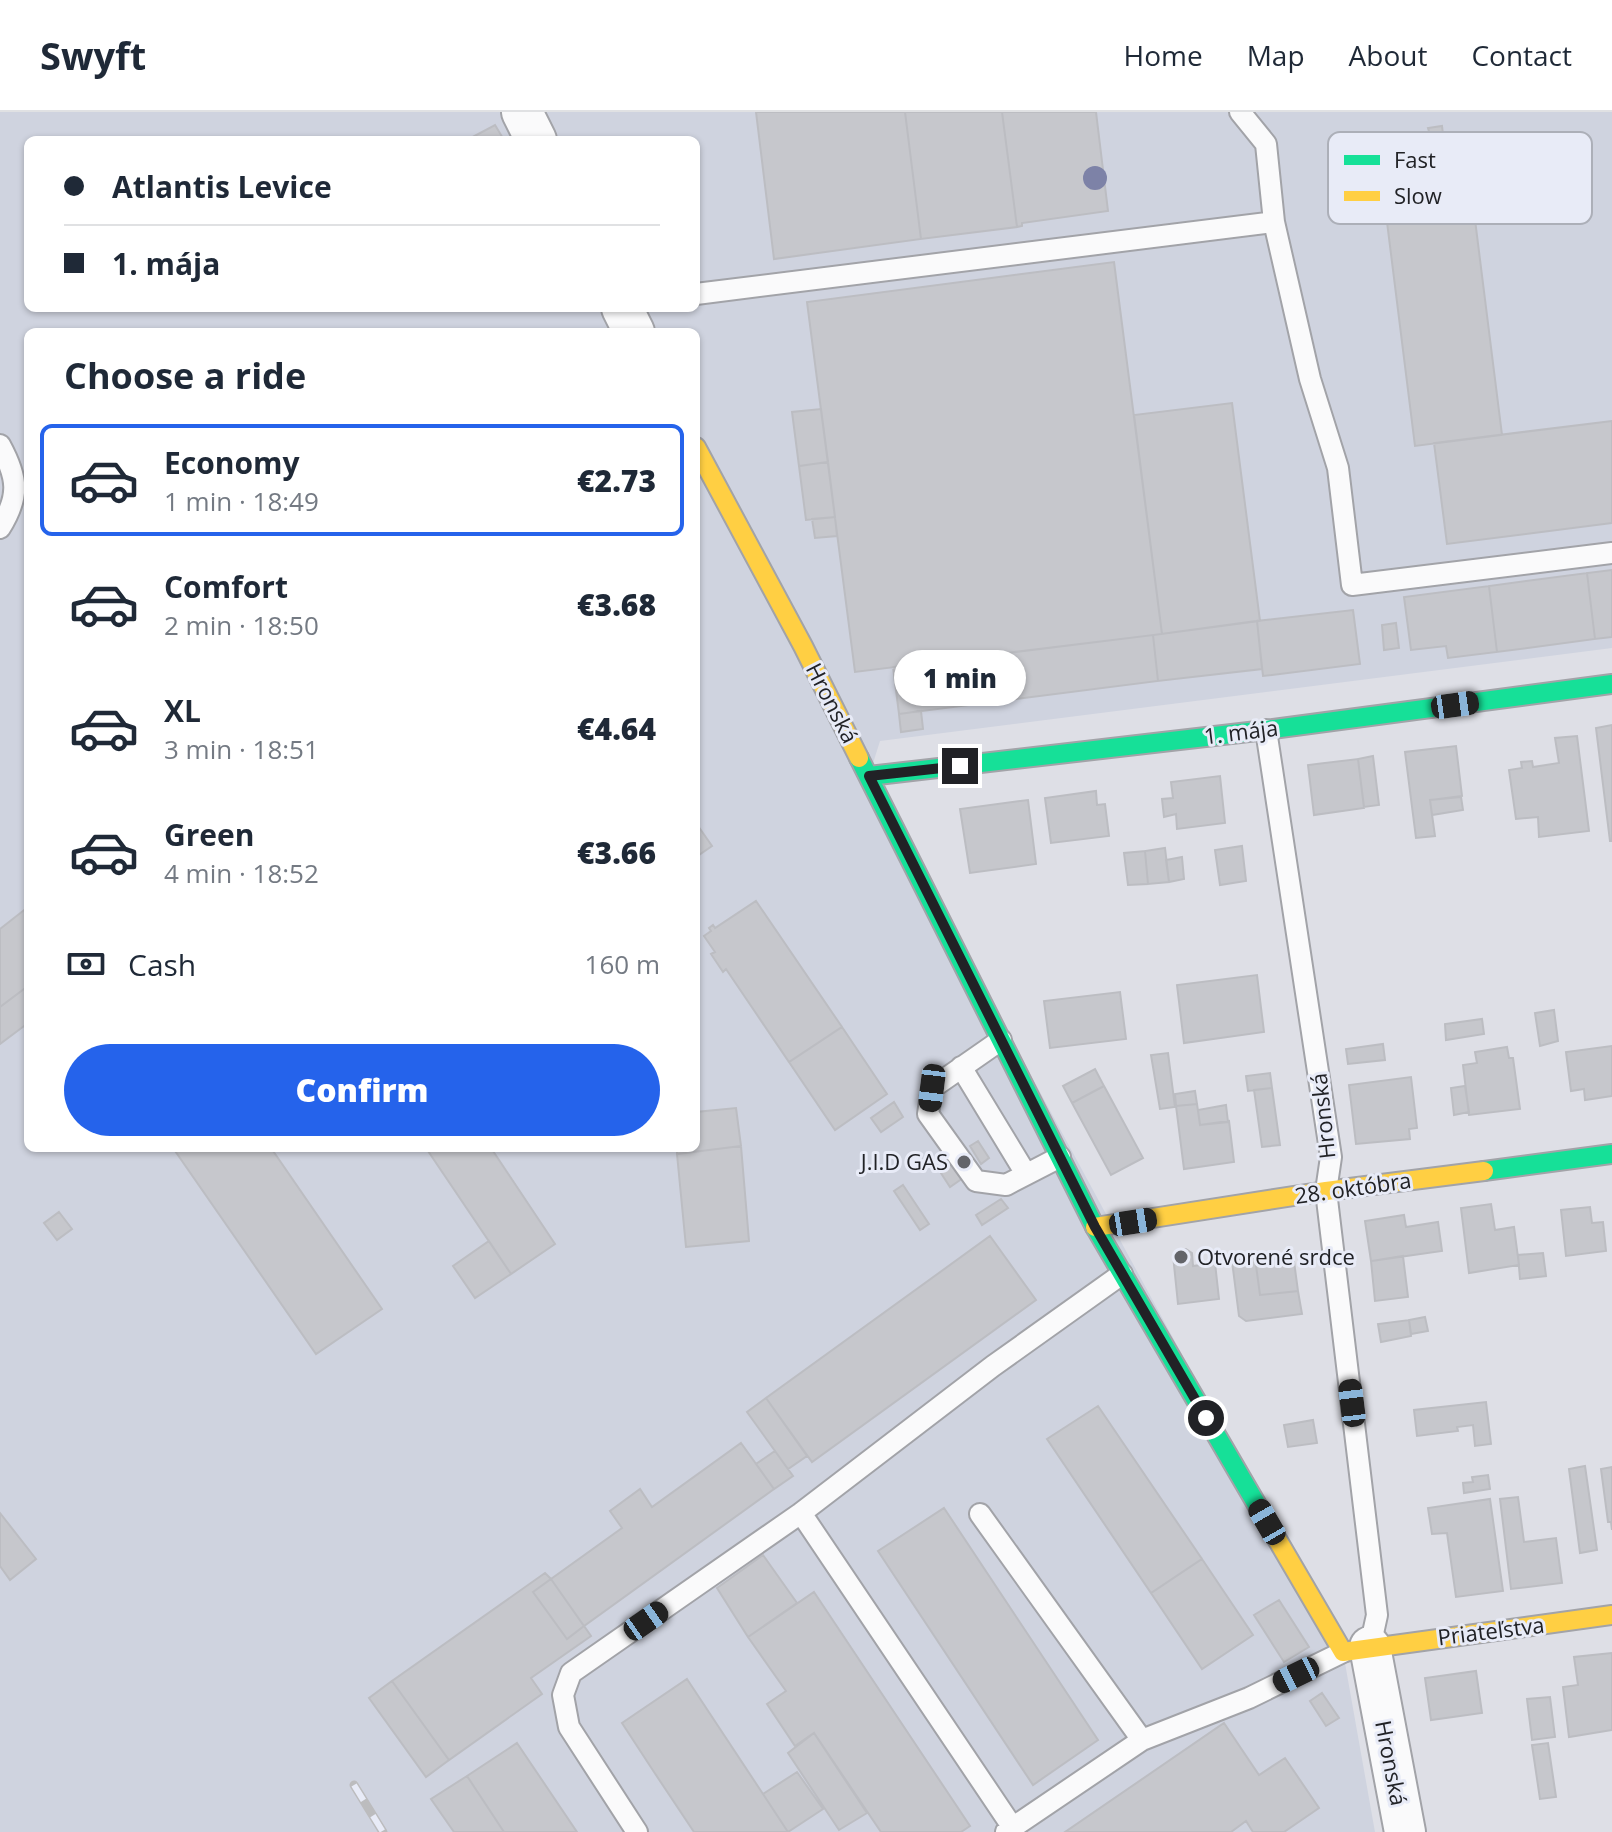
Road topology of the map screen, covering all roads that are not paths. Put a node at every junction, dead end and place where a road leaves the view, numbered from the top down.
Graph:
1 (522, 112) edge
2 (1240, 112) edge
3 (534, 136) edge
4 (1274, 222) junction
5 (700, 294) edge
6 (0, 445) edge
7 (700, 454) edge
8 (7, 491) edge
9 (0, 528) edge
10 (1612, 553) edge
11 (1612, 684) edge
12 (1266, 730) junction
13 (869, 776) junction
14 (1001, 1040) junction
15 (961, 1067) junction
16 (1612, 1154) edge
17 (1060, 1157) junction
18 (1026, 1174) junction
19 (1326, 1191) junction
20 (1095, 1227) junction
21 (1122, 1274) junction
22 (801, 1513) junction
23 (980, 1514) dead end
24 (1612, 1615) edge
25 (1356, 1650) junction
26 (1142, 1740) junction
27 (1009, 1830) edge
28 (637, 1832) edge
29 (1405, 1832) edge

1 - 3 street
2 - 4 lane
4 - 5 lane
4 - 10 lane
6 - 8 lane
7 - 13 street, Hronská
8 - 9 lane
11 - 12 street, 1. mája
12 - 13 street, 1. mája
12 - 19 lane, Hronská
13 - 14 street, Hronská
14 - 15 lane
14 - 17 street, Hronská
15 - 18 lane
15 - 18 lane
16 - 19 street, 28. októbra
17 - 18 lane
17 - 20 street, Hronská
19 - 20 street, 28. októbra
19 - 25 lane, Hronská
20 - 21 street, Hronská
21 - 22 lane
21 - 25 street, Hronská
22 - 27 lane
22 - 28 lane
23 - 26 lane
24 - 25 street, Priateľstva
25 - 26 lane
25 - 29 street, Hronská
26 - 27 lane

